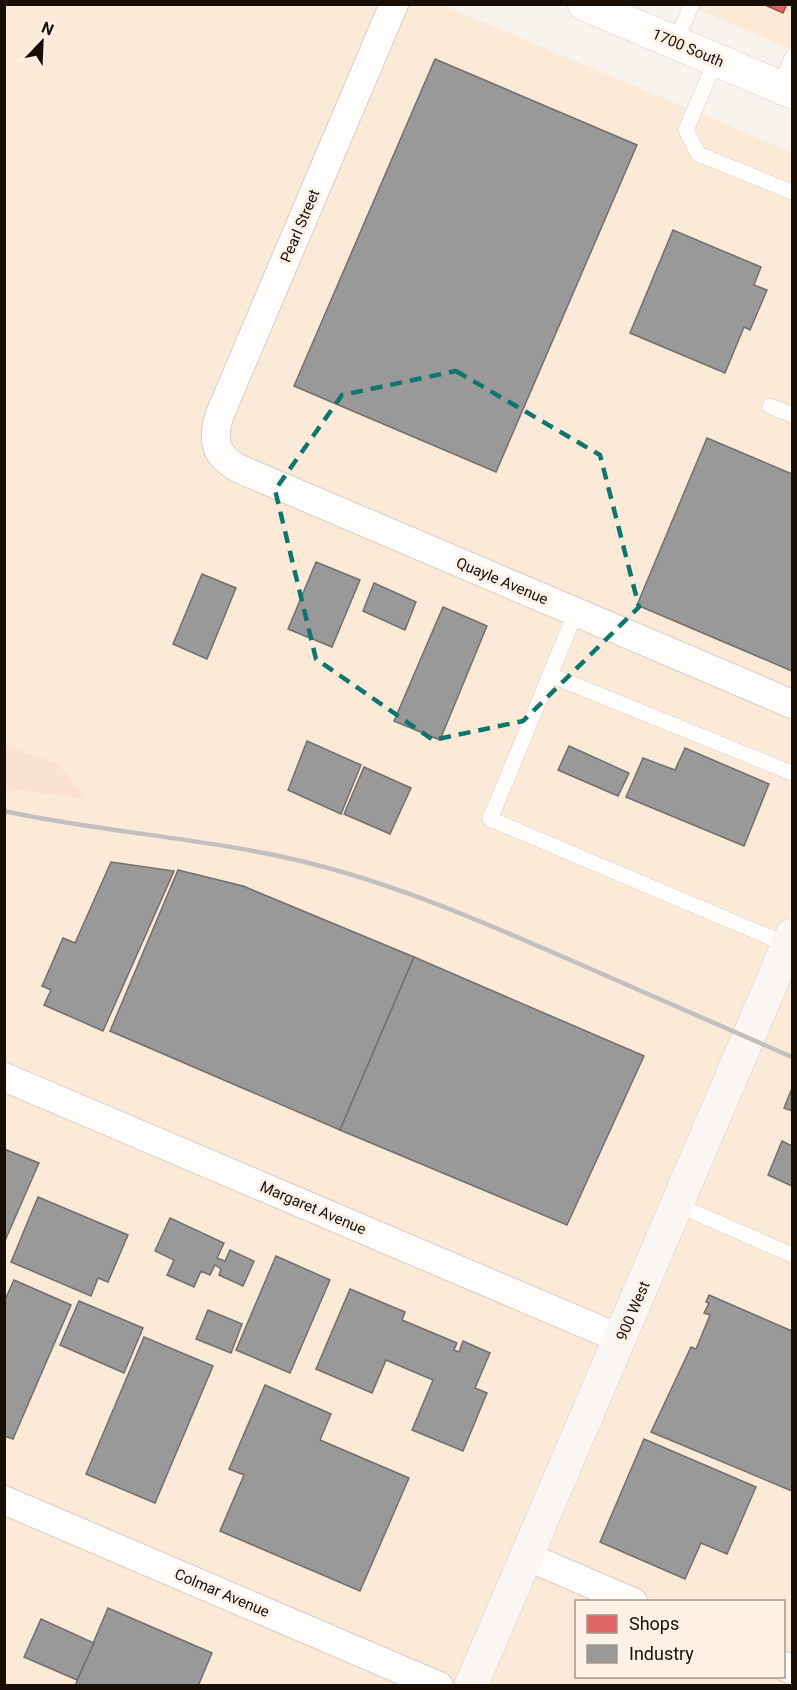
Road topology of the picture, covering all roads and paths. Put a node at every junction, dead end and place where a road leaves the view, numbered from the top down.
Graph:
1 (394, 4) edge
2 (692, 4) edge
3 (585, 5) edge
4 (675, 43) junction
5 (792, 58) edge
6 (716, 60) junction
7 (786, 90) edge
8 (792, 192) edge
9 (770, 406) dead end
10 (792, 416) edge
11 (217, 449) joint
12 (576, 612) junction
13 (550, 675) junction
14 (792, 704) edge
15 (792, 773) edge
16 (790, 940) edge
17 (4, 1077) edge
18 (678, 1205) junction
19 (792, 1255) edge
20 (621, 1339) junction
21 (4, 1500) edge
22 (526, 1556) junction
23 (628, 1600) edge
24 (439, 1686) edge
25 (471, 1686) edge

1 - 11 street, Pearl Street
2 - 4 lane
3 - 4 street, 1700 South
4 - 6 street, 1700 South
5 - 7 lane
6 - 7 street, 1700 South
6 - 8 lane
9 - 10 lane
11 - 12 street, Quayle Avenue
12 - 13 lane
12 - 14 street, Quayle Avenue
13 - 15 lane
13 - 16 lane
16 - 18 main road, 900 West
17 - 20 street, Margaret Avenue
18 - 19 lane
18 - 20 main road, 900 West
20 - 22 main road, 900 West
21 - 24 street, Colmar Avenue
22 - 23 street
22 - 25 main road, 900 West

